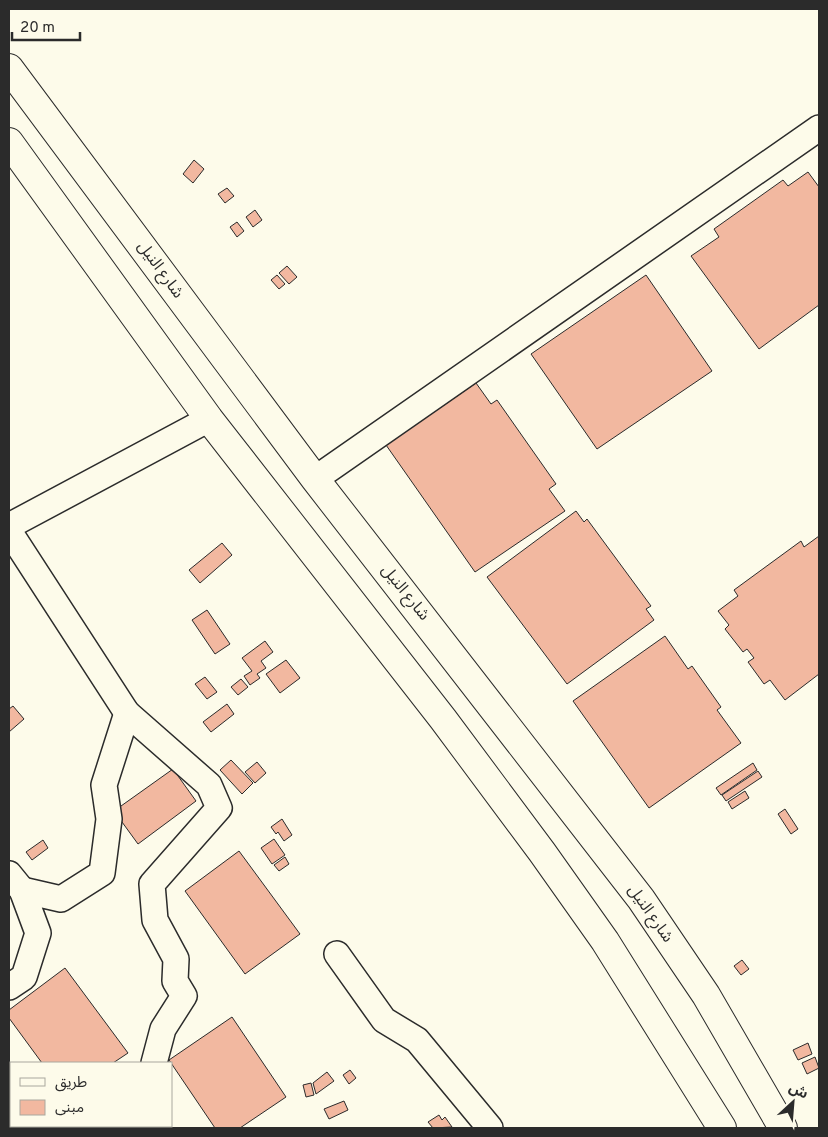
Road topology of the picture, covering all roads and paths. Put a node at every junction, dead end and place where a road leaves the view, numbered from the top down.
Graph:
1 (9, 68) edge
2 (819, 128) edge
3 (9, 142) edge
4 (209, 420) junction
5 (315, 479) junction
6 (9, 526) edge
7 (9, 531) edge
8 (127, 713) junction
9 (15, 882) edge
10 (337, 954) dead end
11 (9, 987) edge
12 (154, 1062) edge
13 (9, 1127) edge
14 (59, 1127) edge
15 (490, 1128) edge
16 (722, 1128) edge
17 (783, 1128) edge

1 - 5 main road, شارع النيل
2 - 5 street
3 - 4 main road
4 - 6 street
4 - 16 main road
5 - 17 main road, شارع النيل
7 - 8 street
8 - 9 street
8 - 12 street
9 - 11 street
10 - 15 street
13 - 14 street

